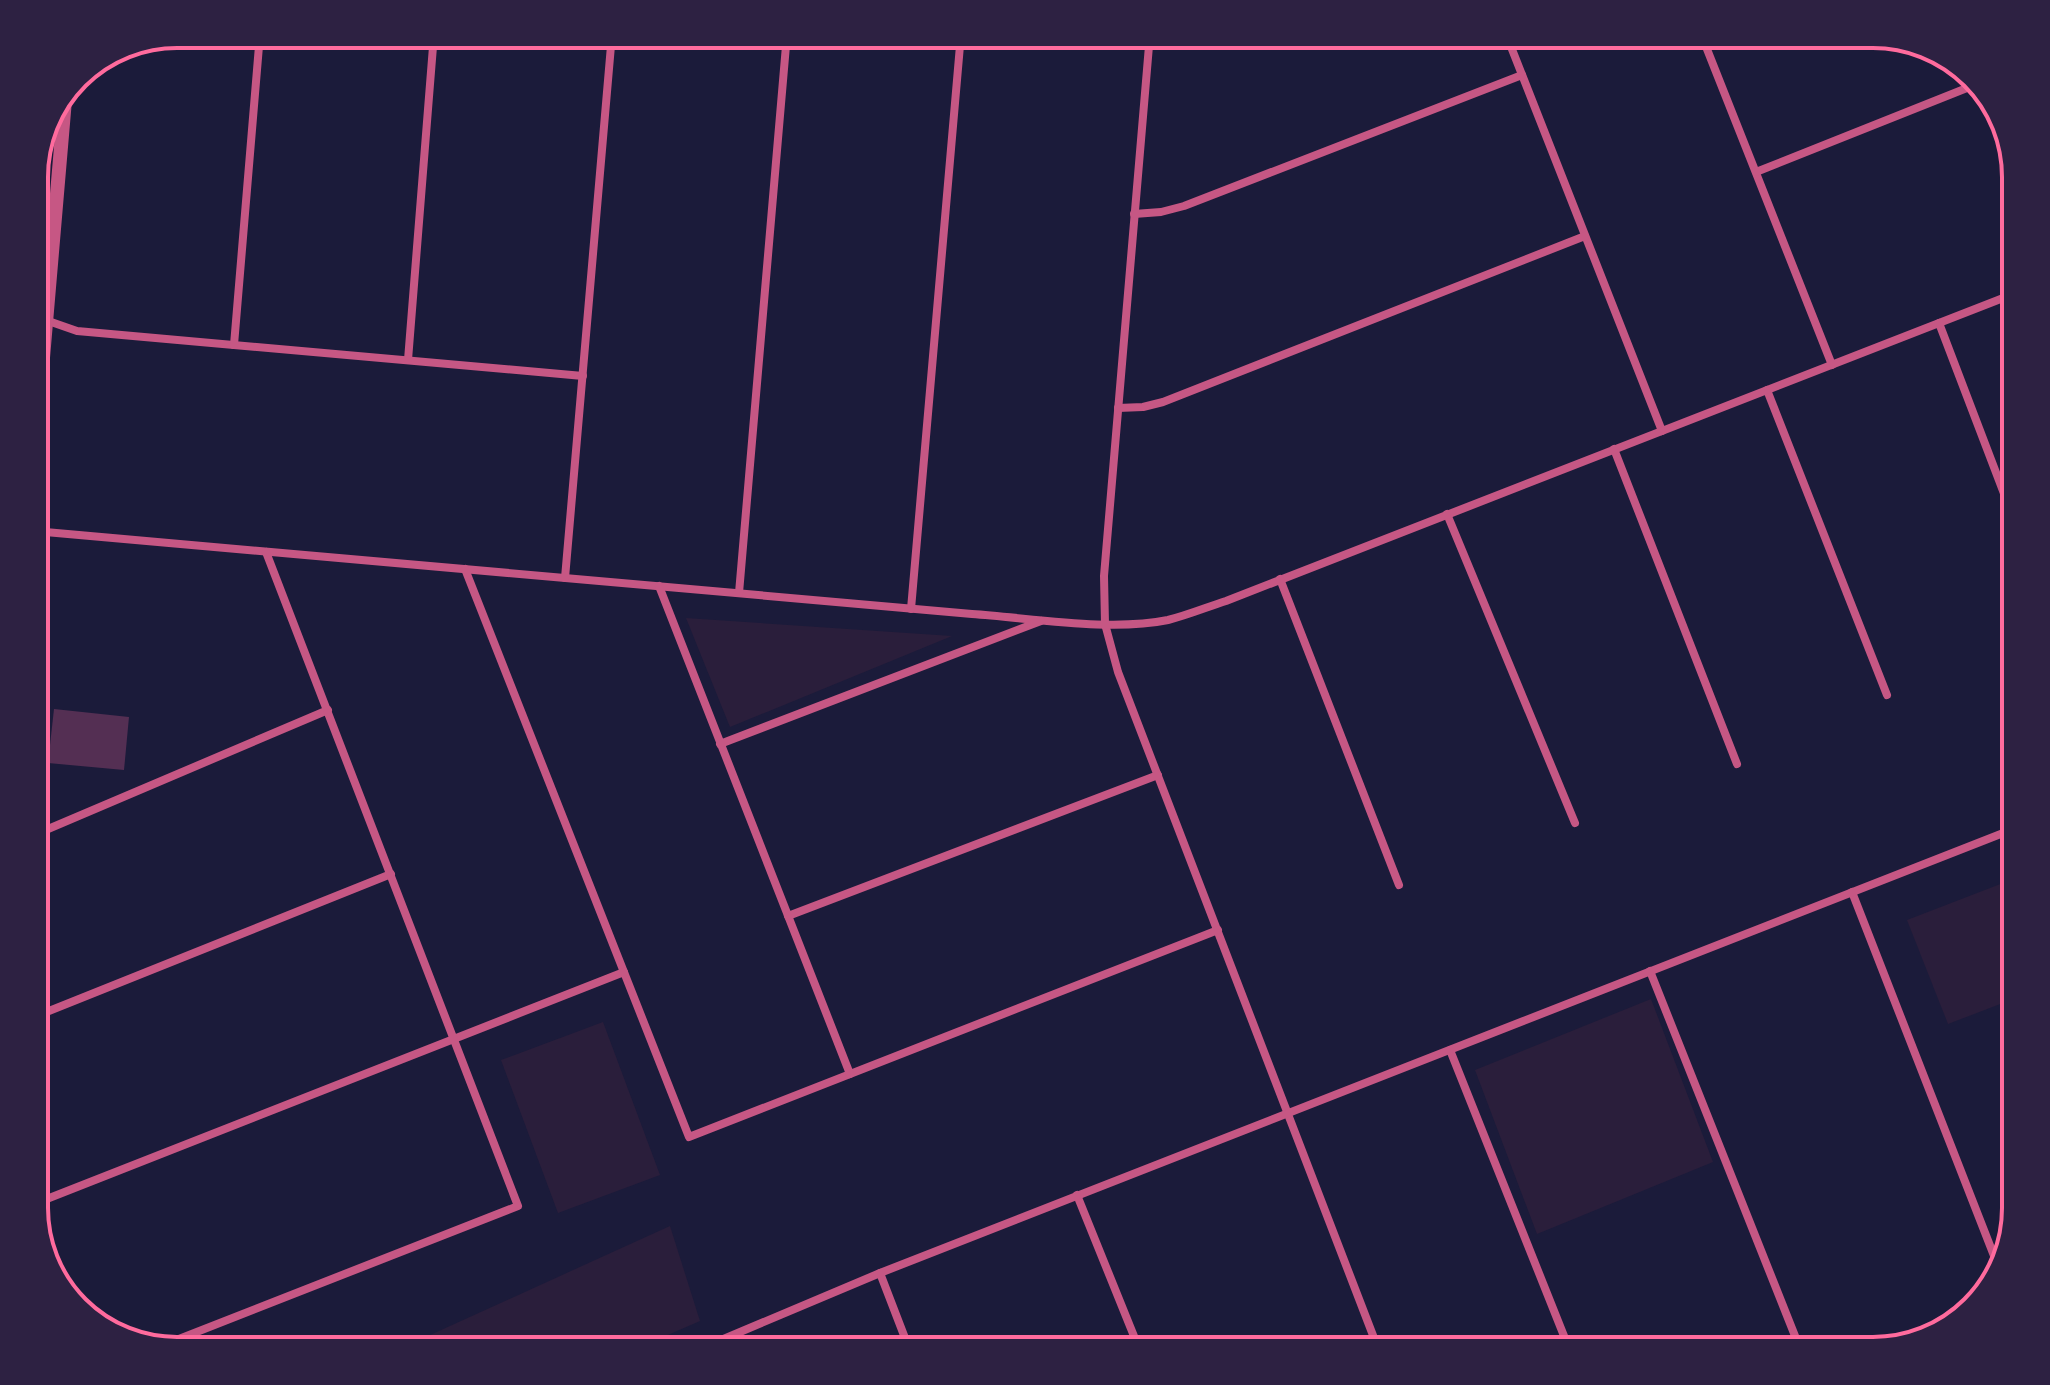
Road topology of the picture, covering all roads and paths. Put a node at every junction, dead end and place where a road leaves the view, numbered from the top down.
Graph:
1 (259, 48) edge
2 (433, 48) edge
3 (611, 48) edge
4 (786, 48) edge
5 (960, 48) edge
6 (1149, 48) edge
7 (1511, 48) edge
8 (1707, 48) edge
9 (1522, 75) junction
10 (1966, 88) edge
11 (61, 121) edge
12 (1756, 172) junction
13 (1134, 214) junction
14 (1585, 236) junction
15 (48, 241) edge
16 (2002, 298) edge
17 (48, 321) edge
18 (1939, 323) junction
19 (234, 345) junction
20 (408, 360) junction
21 (1832, 365) junction
22 (583, 376) junction
23 (1767, 390) junction
24 (1118, 408) junction
25 (1662, 431) junction
26 (1614, 449) junction
27 (2002, 488) edge
28 (1447, 514) junction
29 (48, 532) edge
30 (266, 552) junction
31 (465, 569) junction
32 (565, 578) junction
33 (1280, 579) junction
34 (659, 586) junction
35 (739, 593) junction
36 (911, 609) junction
37 (1046, 619) junction
38 (1105, 624) junction
39 (1887, 695) dead end
40 (328, 710) junction
41 (720, 744) junction
42 (1737, 764) dead end
43 (1158, 775) junction
44 (1575, 823) dead end
45 (48, 829) edge
46 (2002, 833) edge
47 (391, 874) junction
48 (1399, 885) dead end
49 (1852, 892) junction
50 (788, 916) junction
51 (1218, 930) junction
52 (1650, 971) junction
53 (624, 972) junction
54 (48, 1011) edge
55 (454, 1039) junction
56 (1450, 1050) junction
57 (850, 1074) junction
58 (1288, 1113) junction
59 (1077, 1195) junction
60 (48, 1198) edge
61 (1993, 1254) edge
62 (880, 1273) junction
63 (184, 1337) edge
64 (728, 1337) edge
65 (905, 1337) edge
66 (1134, 1337) edge
67 (1374, 1337) edge
68 (1564, 1337) edge
69 (1795, 1337) edge

1 - 19 street
2 - 20 street
3 - 22 street
4 - 35 street
5 - 36 street
6 - 13 street
7 - 9 street
8 - 12 street
9 - 13 street
9 - 14 street
10 - 12 street
11 - 15 street
12 - 21 street
13 - 24 street
14 - 24 street
14 - 25 street
16 - 18 street
17 - 19 street
18 - 21 street
18 - 27 street
19 - 20 street
20 - 22 street
21 - 23 street
22 - 32 street
23 - 25 street
23 - 39 street
24 - 38 street
25 - 26 street
26 - 28 street
26 - 42 street
28 - 33 street
28 - 44 street
29 - 30 street
30 - 31 street
30 - 40 street
31 - 32 street
31 - 53 street
32 - 34 street
33 - 38 street
33 - 48 street
34 - 35 street
34 - 41 street
35 - 36 street
36 - 37 street
37 - 38 street
37 - 41 street
38 - 43 street
40 - 45 street
40 - 47 street
41 - 50 street
43 - 50 street
43 - 51 street
46 - 49 street
47 - 54 street
47 - 55 street
49 - 52 street
49 - 61 street
50 - 57 street
51 - 57 street
51 - 58 street
52 - 56 street
52 - 69 street
53 - 55 street
53 - 57 street
55 - 60 street
55 - 63 street
56 - 58 street
56 - 68 street
58 - 59 street
58 - 67 street
59 - 62 street
59 - 66 street
62 - 64 street
62 - 65 street

